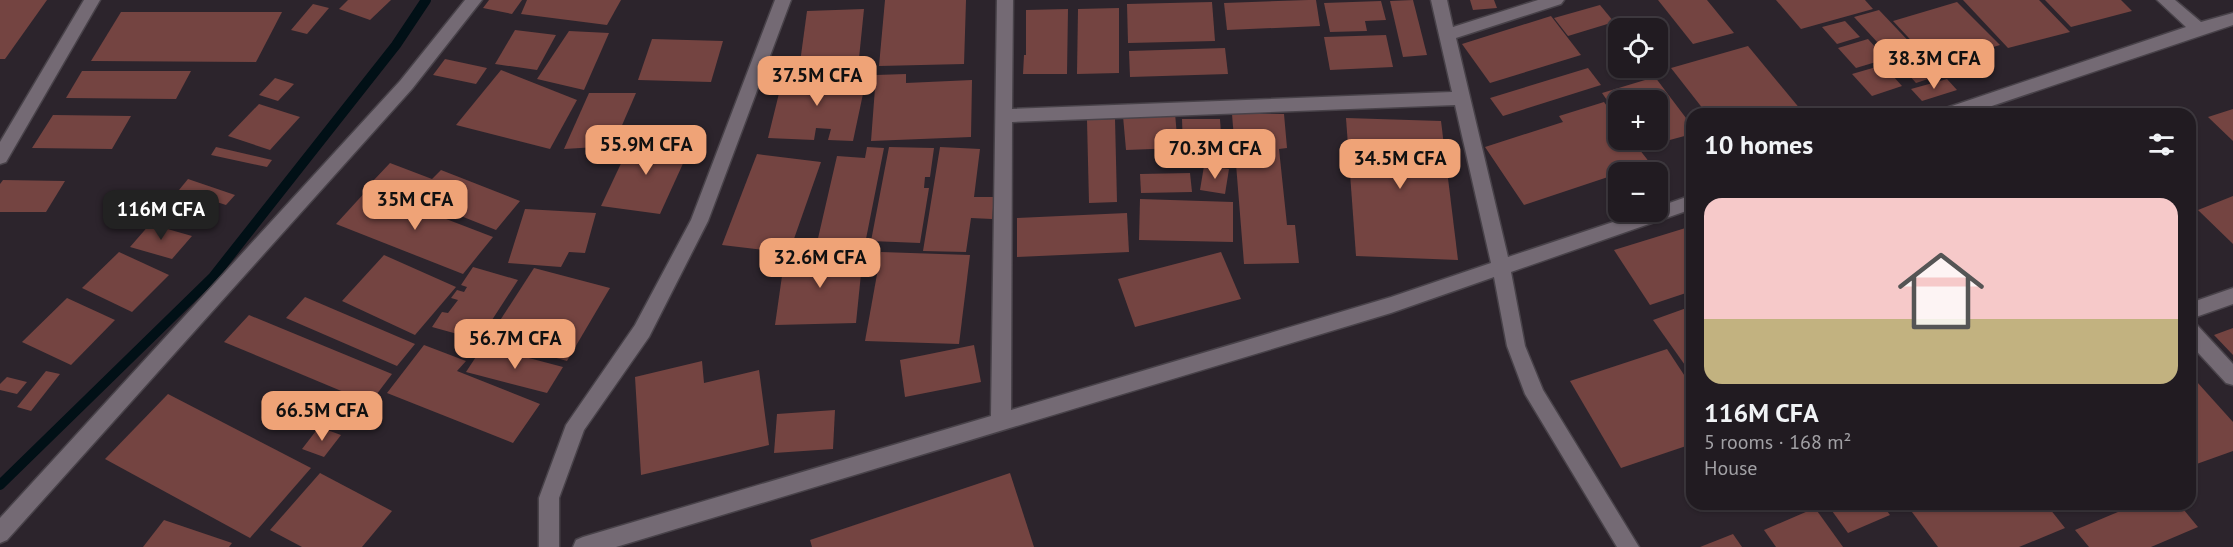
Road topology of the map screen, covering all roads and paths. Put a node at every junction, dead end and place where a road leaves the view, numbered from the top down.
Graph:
1 (92, 0) edge
2 (474, 0) edge
3 (783, 0) edge
4 (1005, 0) edge
5 (1439, 0) edge
6 (1556, 0) edge
7 (2165, 0) edge
8 (2233, 19) edge
9 (2198, 29) junction
10 (1447, 35) junction
11 (1462, 98) junction
12 (1984, 108) edge
13 (1004, 116) junction
14 (0, 157) edge
15 (1686, 204) edge
16 (1501, 267) junction
17 (2233, 296) edge
18 (2196, 309) edge
19 (2196, 337) edge
20 (2233, 376) edge
21 (1001, 423) junction
22 (0, 533) edge
23 (549, 547) edge
24 (583, 547) edge
25 (1629, 547) edge

1 - 14 street
2 - 22 street
3 - 23 street
4 - 13 street
5 - 10 street
6 - 10 street
7 - 9 street
8 - 9 street
9 - 12 street
10 - 11 street
11 - 13 street
11 - 16 street
13 - 21 street
15 - 16 street
16 - 21 street
16 - 25 street
17 - 18 street
19 - 20 street
21 - 24 street

